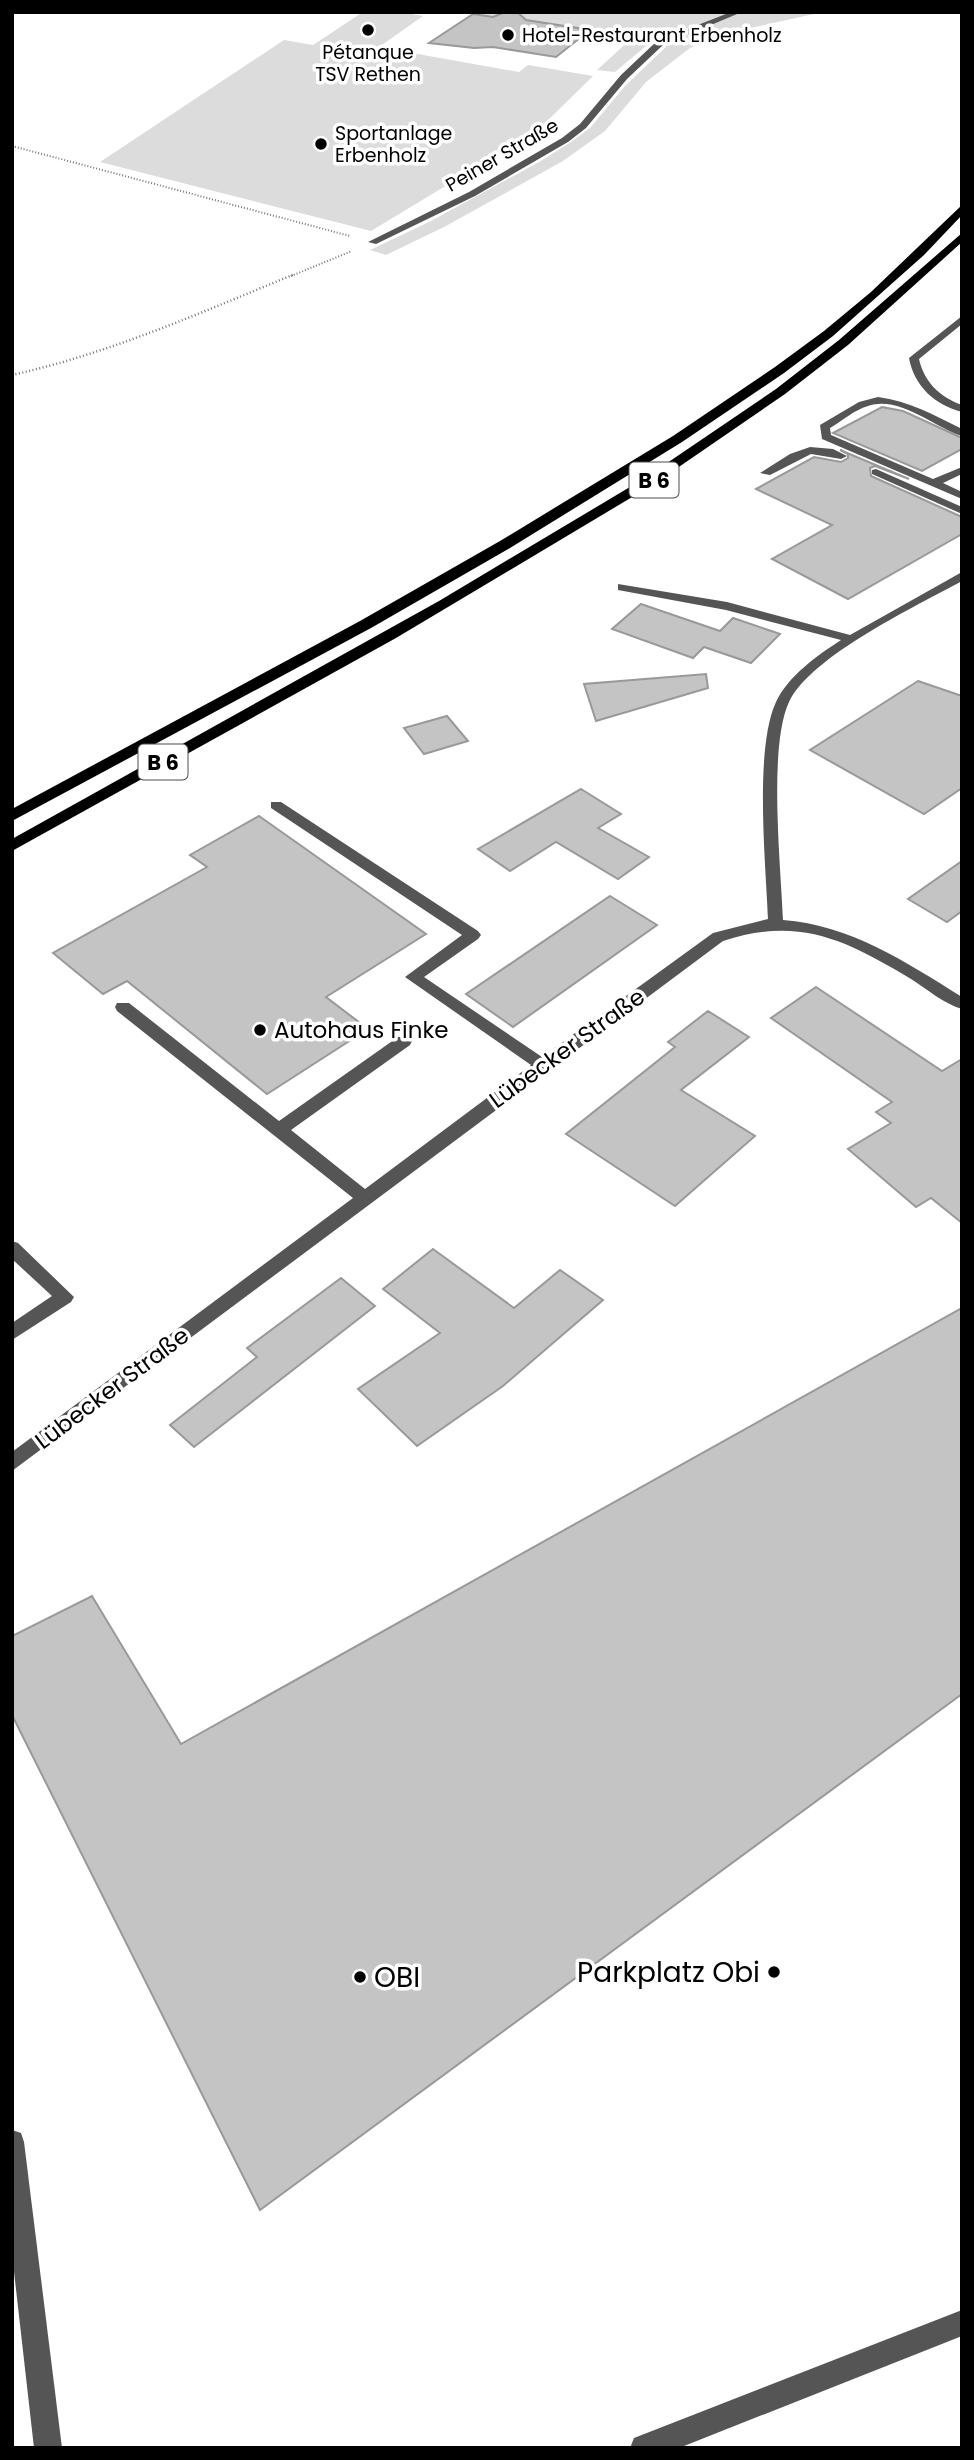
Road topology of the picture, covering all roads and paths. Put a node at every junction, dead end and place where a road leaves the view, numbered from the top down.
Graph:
1 (738, 12) edge
2 (12, 146) edge
3 (962, 208) edge
4 (962, 236) edge
5 (373, 243) junction
6 (962, 319) edge
7 (12, 375) edge
8 (962, 409) edge
9 (962, 433) edge
10 (962, 470) edge
11 (766, 473) dead end
12 (934, 484) junction
13 (962, 496) edge
14 (962, 511) edge
15 (962, 576) edge
16 (947, 584) junction
17 (622, 587) dead end
18 (962, 592) edge
19 (852, 639) junction
20 (276, 805) dead end
21 (12, 816) edge
22 (12, 846) edge
23 (776, 924) junction
24 (962, 1004) edge
25 (123, 1007) dead end
26 (404, 1041) dead end
27 (542, 1065) junction
28 (279, 1130) junction
29 (365, 1198) junction
30 (12, 1248) edge
31 (12, 1333) edge
32 (12, 1463) edge
33 (12, 2142) edge
34 (962, 2323) edge
35 (48, 2448) edge
36 (644, 2448) edge

1 - 5 street, Peiner Straße
2 - 5 path
3 - 21 highway, B 6
4 - 22 highway, B 6
5 - 7 path
6 - 8 street
9 - 12 street
10 - 12 street
11 - 14 street
12 - 13 street
15 - 16 street
16 - 18 street
16 - 19 street
17 - 19 street
19 - 23 street
20 - 27 street
23 - 24 street, Lübecker Straße
23 - 27 street, Lübecker Straße
25 - 28 street
26 - 28 street
27 - 29 street, Lübecker Straße
28 - 29 street
29 - 32 street, Lübecker Straße
30 - 31 street
33 - 35 street
34 - 36 street

